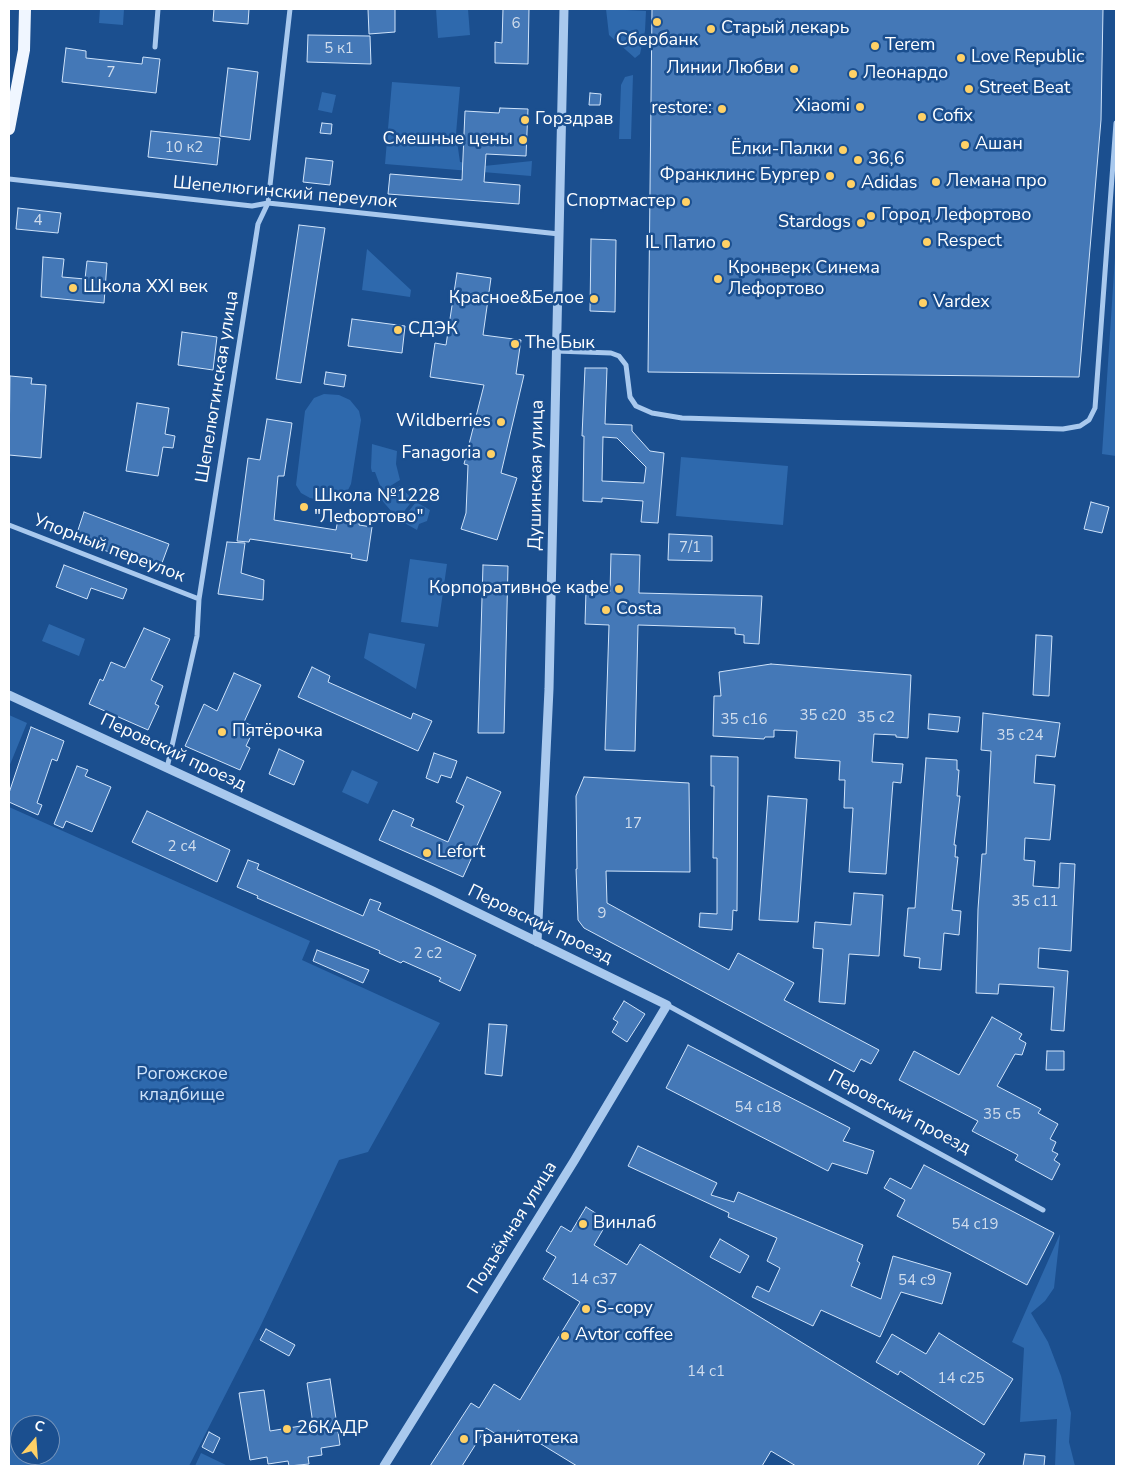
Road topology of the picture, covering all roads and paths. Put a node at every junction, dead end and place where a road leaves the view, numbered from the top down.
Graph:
1 (25, 9) edge
2 (158, 9) edge
3 (290, 9) edge
4 (564, 9) edge
5 (155, 47) dead end
6 (1116, 123) edge
7 (9, 129) edge
8 (9, 179) edge
9 (268, 203) junction
10 (559, 234) junction
11 (556, 351) junction
12 (9, 526) edge
13 (199, 599) junction
14 (9, 696) edge
15 (167, 768) junction
16 (537, 942) junction
17 (667, 1006) junction
18 (1043, 1210) dead end
19 (384, 1466) edge

1 - 7 main road
2 - 5 street
3 - 9 street, Шепелюгинская улица
4 - 10 street, Душинская улица
6 - 11 street
8 - 9 street, Шепелюгинский переулок
9 - 10 street, Шепелюгинский переулок
9 - 13 street, Шепелюгинская улица
10 - 11 street, Душинская улица
11 - 16 street, Душинская улица
12 - 13 street, Упорный переулок
13 - 15 street, Шепелюгинская улица
14 - 15 street, Перовский проезд
15 - 16 street, Перовский проезд
16 - 17 street, Перовский проезд
17 - 18 street, Перовский проезд
17 - 19 street, Подъёмная улица

